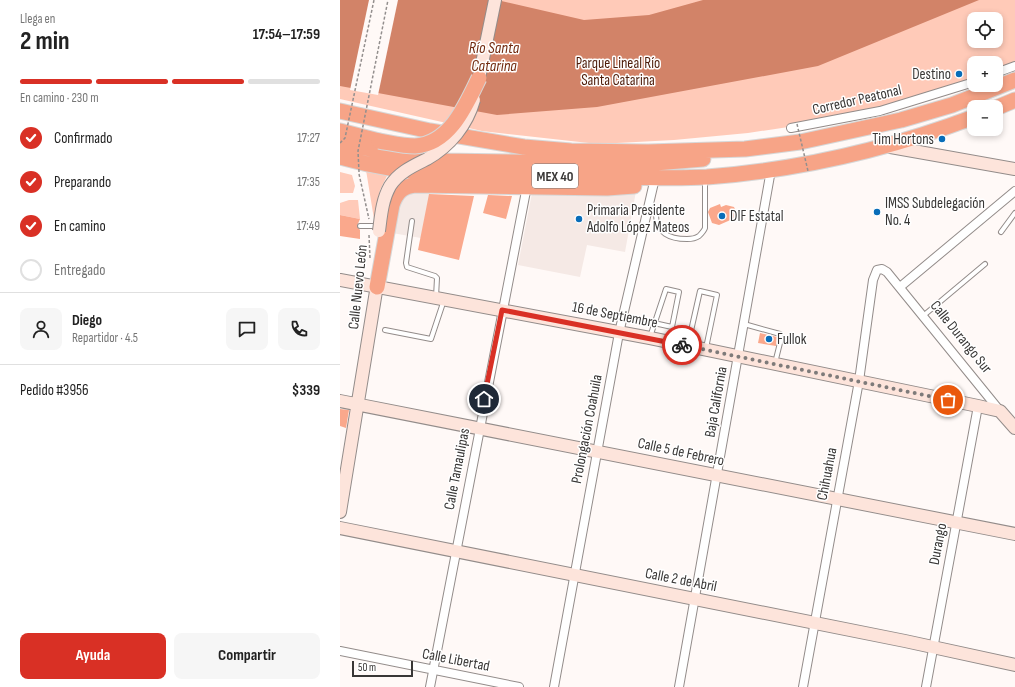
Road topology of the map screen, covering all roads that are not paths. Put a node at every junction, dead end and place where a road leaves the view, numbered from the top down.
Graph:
1 (494, 0) edge
2 (1015, 66) edge
3 (1003, 70) edge
4 (479, 78) junction
5 (1015, 80) edge
6 (967, 84) edge
7 (1015, 100) edge
8 (1003, 105) edge
9 (340, 111) edge
10 (967, 120) edge
11 (794, 126) road end
12 (340, 131) edge
13 (340, 143) edge
14 (884, 146) junction
15 (745, 149) junction
16 (340, 157) edge
17 (1015, 169) edge
18 (771, 170) junction
19 (706, 177) junction
20 (654, 178) junction
21 (527, 186) junction
22 (1015, 191) edge
23 (1015, 212) edge
24 (656, 215) dead end
25 (412, 221) dead end
26 (360, 226) dead end
27 (376, 228) junction
28 (1001, 232) dead end
29 (985, 264) dead end
30 (879, 269) joint
31 (340, 280) edge
32 (377, 287) junction
33 (900, 287) junction
34 (440, 298) junction
35 (502, 310) junction
36 (923, 316) junction
37 (654, 324) junction
38 (744, 324) junction
39 (385, 330) dead end
40 (619, 333) junction
41 (650, 338) junction
42 (688, 346) junction
43 (706, 350) junction
44 (738, 357) junction
45 (775, 364) junction
46 (858, 381) junction
47 (340, 401) edge
48 (358, 405) junction
49 (978, 406) junction
50 (1000, 411) junction
51 (1014, 425) edge
52 (479, 429) junction
53 (597, 451) junction
54 (717, 476) junction
55 (836, 500) junction
56 (340, 512) edge
57 (957, 524) junction
58 (340, 528) edge
59 (1015, 534) edge
60 (456, 551) junction
61 (574, 576) junction
62 (694, 599) junction
63 (814, 623) junction
64 (934, 647) junction
65 (340, 651) edge
66 (1015, 665) edge
67 (433, 670) junction
68 (430, 687) edge
69 (519, 687) edge
70 (554, 687) edge
71 (678, 687) edge
72 (803, 687) edge
73 (926, 687) edge

1 - 4 street, Calle Nuevo León
2 - 3 street
4 - 12 highway, bridge
4 - 27 street, Calle Nuevo León, bridge
5 - 15 highway, MEX 40
6 - 11 street, Corredor Peatonal
7 - 8 highway
9 - 15 highway, MEX 40
10 - 14 highway, MEX 40
13 - 15 highway
14 - 17 street
14 - 18 highway, MEX 40
16 - 20 highway, MEX 40
18 - 19 highway, MEX 40
18 - 38 street, Baja California
19 - 20 highway, MEX 40
19 - 24 lane
20 - 21 highway
20 - 40 street, Prolongación Coahuila
21 - 32 highway
21 - 35 street, Calle Tamaulipas
22 - 33 street
23 - 28 lane
25 - 34 lane
26 - 27 lane
27 - 32 street, Calle Nuevo León
29 - 36 lane
30 - 33 street, Calle Durango Sur
30 - 46 street, Chihuahua
31 - 32 street, 16 de Septiembre
32 - 34 street, 16 de Septiembre
32 - 48 street, Calle Nuevo León
33 - 36 street, Calle Durango Sur
34 - 35 street, 16 de Septiembre
34 - 39 lane
35 - 40 street, 16 de Septiembre
35 - 52 street, Calle Tamaulipas
36 - 50 street, Calle Durango Sur
37 - 37 lane
37 - 41 lane
38 - 44 street, Baja California
38 - 45 lane
40 - 41 street, 16 de Septiembre
40 - 53 street, Prolongación Coahuila
41 - 42 street, 16 de Septiembre
42 - 43 street, 16 de Septiembre
42 - 43 lane
43 - 44 street, 16 de Septiembre
44 - 45 street, 16 de Septiembre
44 - 54 street, Baja California
45 - 46 street, 16 de Septiembre
46 - 49 street, 16 de Septiembre
46 - 55 street, Chihuahua
47 - 48 street, Calle 5 de Febrero
48 - 52 street, Calle 5 de Febrero
48 - 56 street, Calle Nuevo León
49 - 50 street, 16 de Septiembre
49 - 57 street, Durango
50 - 51 street, Calle Durango Sur
52 - 53 street, Calle 5 de Febrero
52 - 60 street, Calle Tamaulipas
53 - 54 street, Calle 5 de Febrero
53 - 61 street, Prolongación Coahuila
54 - 55 street, Calle 5 de Febrero
54 - 62 street, Baja California
55 - 57 street, Calle 5 de Febrero
55 - 63 street, Chihuahua
57 - 59 street, Calle 5 de Febrero
57 - 64 street, Durango
58 - 60 street, Calle 2 de Abril
60 - 61 street, Calle 2 de Abril
60 - 67 street, Calle Tamaulipas
61 - 62 street, Calle 2 de Abril
61 - 70 street, Prolongación Coahuila
62 - 63 street, Calle 2 de Abril
62 - 71 street, Baja California
63 - 64 street, Calle 2 de Abril
63 - 72 street, Chihuahua
64 - 66 street, Calle 2 de Abril
64 - 73 street, Durango
65 - 67 street, Calle Libertad
67 - 68 street, Calle Tamaulipas
67 - 69 street, Calle Libertad

